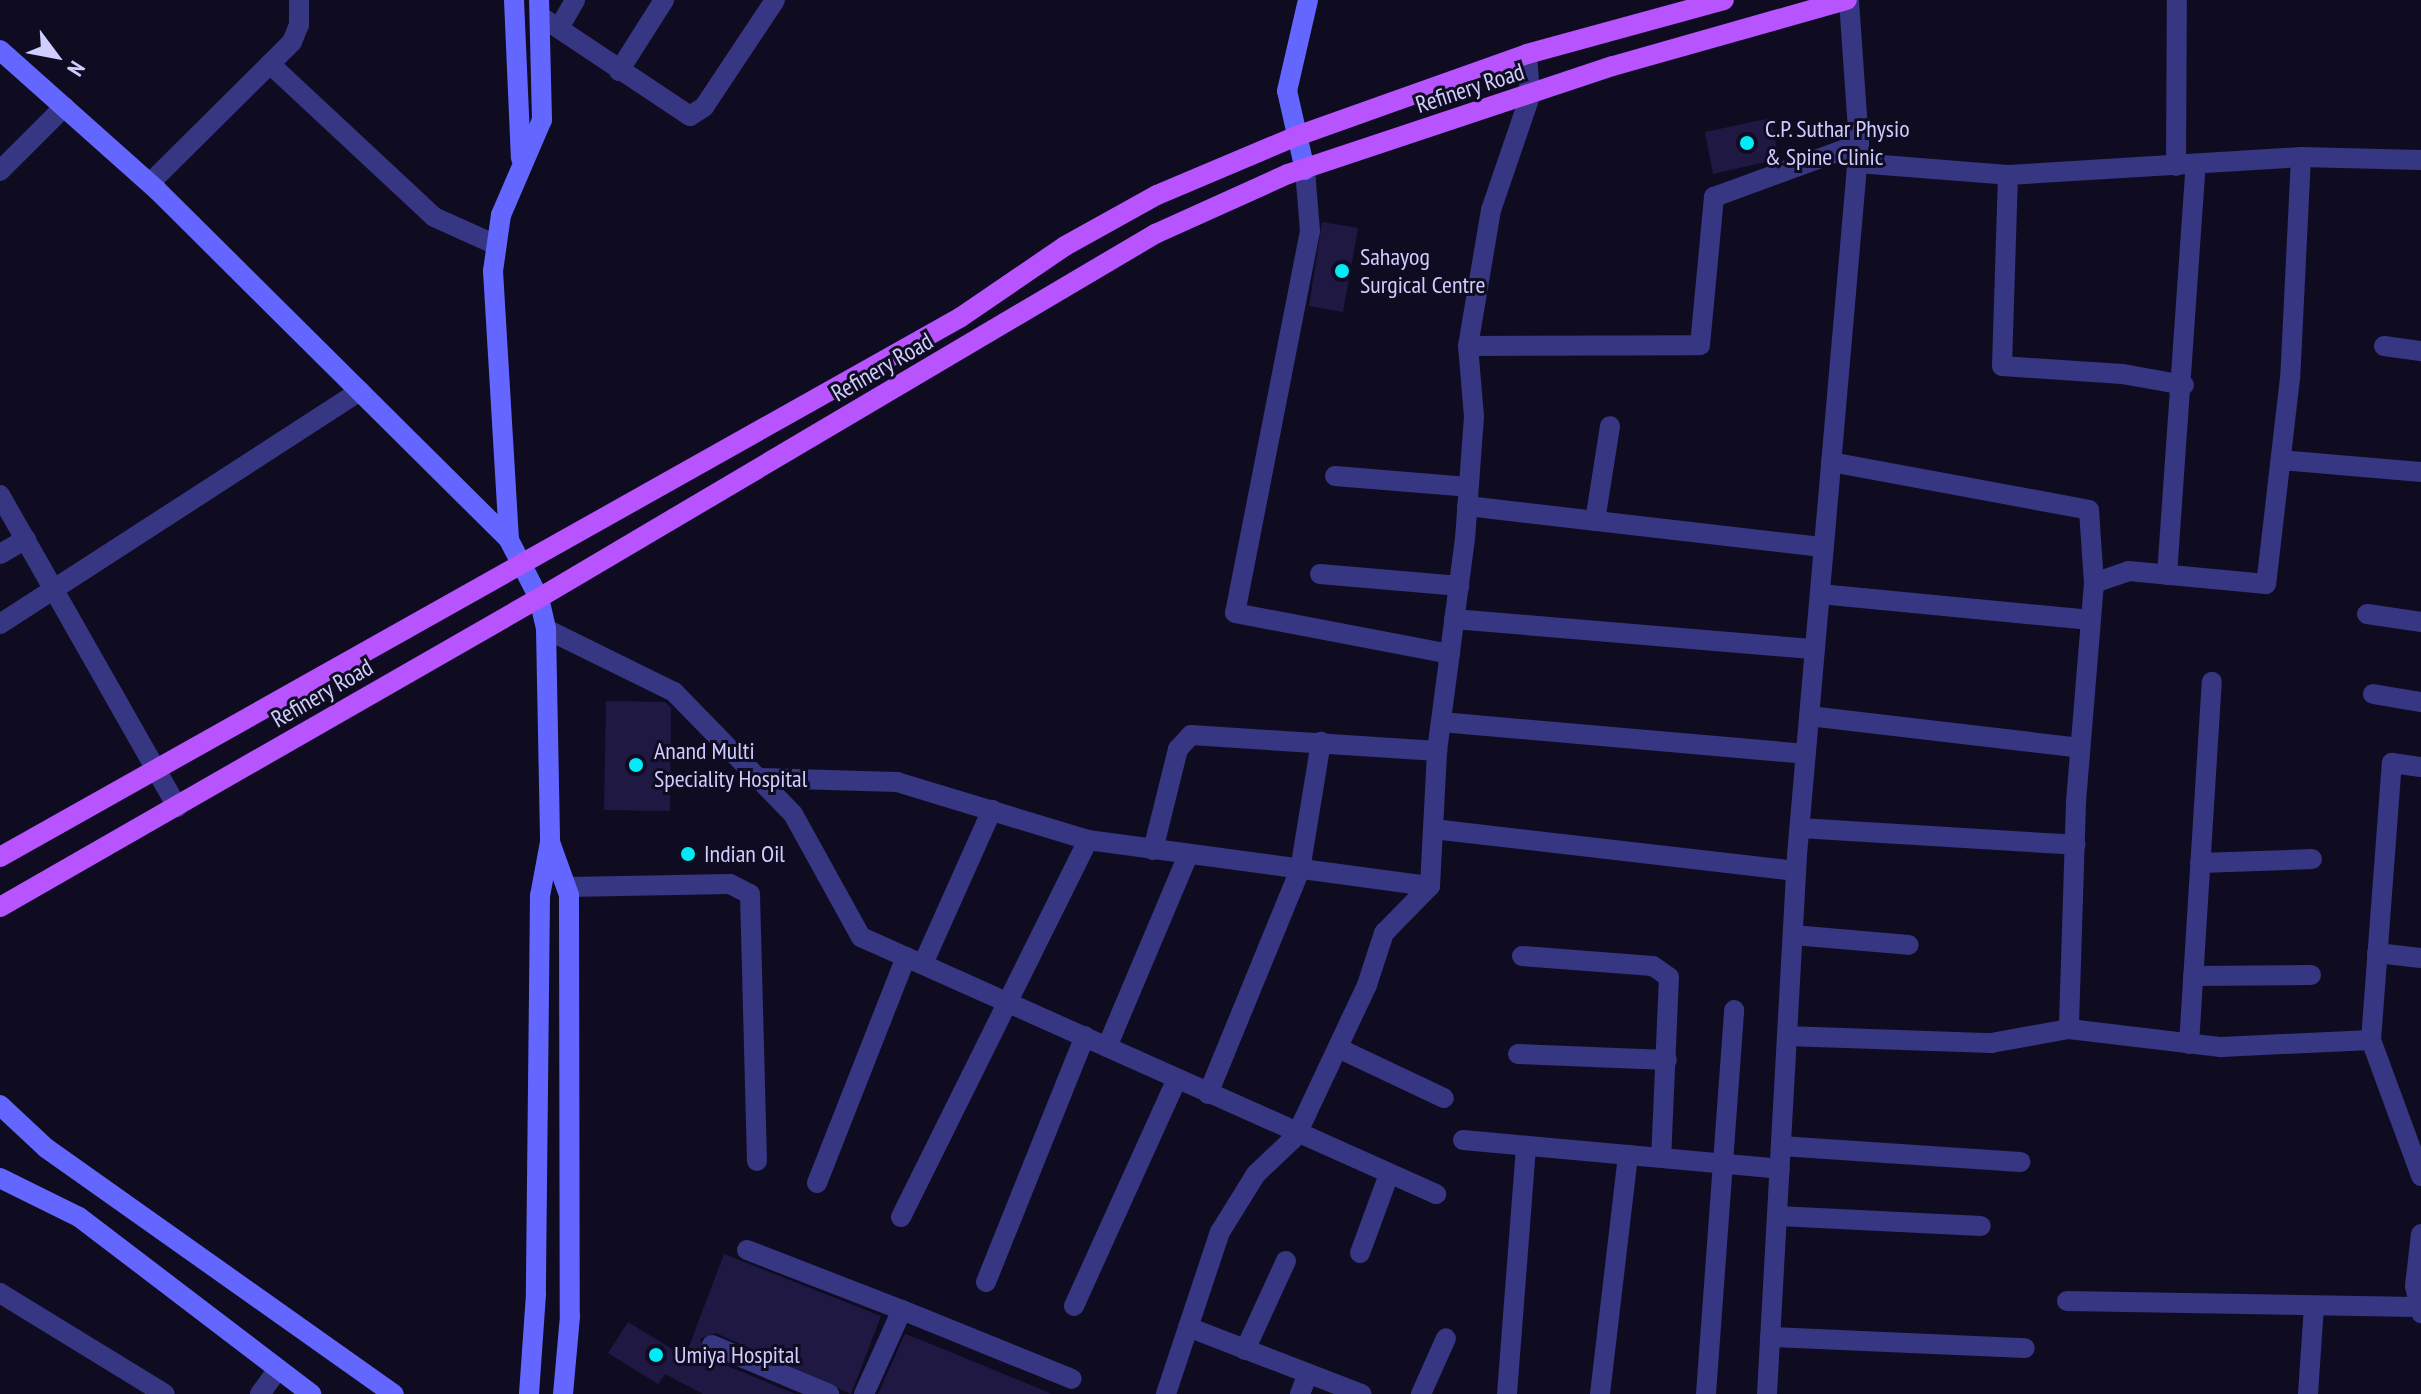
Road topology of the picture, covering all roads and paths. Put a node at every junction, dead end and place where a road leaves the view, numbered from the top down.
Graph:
1 (299, 0) edge
2 (514, 0) edge
3 (575, 0) edge
4 (664, 0) edge
5 (775, 0) edge
6 (1308, 0) edge
7 (1724, 0) edge
8 (1848, 0) edge
9 (2177, 0) edge
10 (539, 8) edge
11 (559, 28) junction
12 (0, 50) edge
13 (1527, 54) junction
14 (270, 64) junction
15 (619, 71) junction
16 (1530, 96) junction
17 (64, 107) junction
18 (1297, 136) junction
19 (1858, 153) junction
20 (2301, 157) junction
21 (521, 158) junction
22 (2421, 160) edge
23 (2186, 165) junction
24 (1305, 170) junction
25 (0, 171) edge
26 (2008, 175) junction
27 (150, 183) junction
28 (496, 245) junction
29 (1468, 346) junction
30 (2384, 346) dead end
31 (2421, 351) edge
32 (2184, 385) junction
33 (360, 391) junction
34 (1610, 426) dead end
35 (2281, 460) junction
36 (1831, 462) junction
37 (2421, 472) edge
38 (1335, 476) dead end
39 (0, 495) edge
40 (1468, 496) junction
41 (1595, 521) junction
42 (26, 539) junction
43 (509, 540) junction
44 (1824, 547) junction
45 (0, 554) edge
46 (520, 561) junction
47 (1320, 574) dead end
48 (2167, 575) junction
49 (2094, 583) junction
50 (1459, 586) junction
51 (55, 589) junction
52 (1820, 594) junction
53 (539, 598) junction
54 (2367, 614) dead end
55 (1454, 619) junction
56 (2091, 620) junction
57 (2421, 622) edge
58 (0, 624) edge
59 (546, 629) junction
60 (1815, 649) junction
61 (1450, 654) junction
62 (2212, 682) dead end
63 (2373, 694) dead end
64 (2421, 702) edge
65 (1809, 716) junction
66 (1441, 722) junction
67 (1321, 742) junction
68 (2080, 748) junction
69 (1437, 751) junction
70 (1806, 754) junction
71 (2421, 767) edge
72 (157, 770) junction
73 (758, 778) junction
74 (177, 807) junction
75 (992, 810) junction
76 (1800, 828) junction
77 (1433, 829) junction
78 (1088, 840) junction
79 (550, 842) junction
80 (2075, 845) junction
81 (1153, 850) junction
82 (1188, 855) junction
83 (0, 857) edge
84 (2312, 859) dead end
85 (2200, 863) junction
86 (1300, 870) junction
87 (1796, 871) junction
88 (1430, 886) junction
89 (568, 887) junction
90 (0, 907) edge
91 (1793, 935) junction
92 (1909, 945) dead end
93 (2377, 953) junction
94 (1522, 956) dead end
95 (2421, 958) edge
96 (914, 960) junction
97 (2311, 975) dead end
98 (2193, 976) junction
99 (1006, 1001) junction
100 (1734, 1010) dead end
101 (2069, 1029) junction
102 (1085, 1036) junction
103 (1787, 1036) junction
104 (2371, 1040) junction
105 (2189, 1044) junction
106 (1107, 1047) junction
107 (1338, 1048) junction
108 (1518, 1054) dead end
109 (1667, 1060) junction
110 (1177, 1079) junction
111 (1208, 1094) junction
112 (1444, 1098) dead end
113 (0, 1105) edge
114 (1296, 1136) junction
115 (1463, 1140) dead end
116 (1526, 1146) junction
117 (1781, 1146) junction
118 (1628, 1155) junction
119 (1661, 1158) junction
120 (757, 1161) dead end
121 (2020, 1162) dead end
122 (1721, 1164) junction
123 (1780, 1169) junction
124 (1389, 1174) junction
125 (2421, 1176) edge
126 (0, 1178) edge
127 (817, 1183) dead end
128 (1436, 1194) dead end
129 (1777, 1216) junction
130 (901, 1217) dead end
131 (1981, 1226) dead end
132 (2421, 1234) edge
133 (747, 1250) dead end
134 (1360, 1253) dead end
135 (1286, 1261) dead end
136 (986, 1282) dead end
137 (0, 1293) edge
138 (2067, 1301) dead end
139 (1074, 1306) dead end
140 (2314, 1306) junction
141 (902, 1310) junction
142 (2418, 1310) edge
143 (1188, 1327) junction
144 (1770, 1337) junction
145 (1446, 1338) dead end
146 (712, 1345) dead end
147 (2025, 1348) dead end
148 (1245, 1350) junction
149 (278, 1369) junction
150 (1308, 1373) junction
151 (1072, 1379) dead end
152 (165, 1394) edge
153 (260, 1394) edge
154 (311, 1394) edge
155 (394, 1394) edge
156 (529, 1394) edge
157 (563, 1394) edge
158 (829, 1394) edge
159 (864, 1394) edge
160 (1166, 1394) edge
161 (1300, 1394) edge
162 (1362, 1394) edge
163 (1421, 1394) edge
164 (1507, 1394) edge
165 (1600, 1394) edge
166 (1706, 1394) edge
167 (1767, 1394) edge
168 (2308, 1394) edge

1 - 14 street
2 - 21 street
3 - 11 street
4 - 15 street
5 - 15 street
6 - 18 street
7 - 13 main road, Refinery Road
8 - 16 main road, Refinery Road
8 - 19 street
9 - 23 street
10 - 11 street
10 - 21 street
11 - 15 street
12 - 17 street
13 - 16 street
13 - 18 main road, Refinery Road
14 - 27 street
14 - 28 street
16 - 24 main road, Refinery Road
16 - 29 street
17 - 25 street
17 - 27 street
18 - 24 street
18 - 46 main road, Refinery Road
19 - 26 street
19 - 29 street
19 - 36 street
20 - 22 street
20 - 23 street
20 - 35 street
21 - 28 street
23 - 26 street
23 - 32 street
24 - 53 main road, Refinery Road
24 - 61 street
26 - 32 street
27 - 33 street
28 - 43 street
29 - 40 street
30 - 31 street
32 - 48 street
33 - 43 street
33 - 51 street
34 - 41 street
35 - 37 street
35 - 48 street
36 - 44 street
36 - 49 street
38 - 40 street
39 - 42 street
40 - 41 street
40 - 50 street
41 - 44 street
42 - 45 street
42 - 51 street
43 - 46 street
44 - 52 street
46 - 53 street
46 - 72 main road, Refinery Road
47 - 50 street
48 - 49 street
49 - 56 street
50 - 55 street
51 - 58 street
51 - 72 street
52 - 56 street
52 - 60 street
53 - 59 street
53 - 74 main road, Refinery Road
54 - 57 street
55 - 60 street
55 - 61 street
56 - 68 street
59 - 73 street
59 - 79 street
60 - 65 street
61 - 66 street
62 - 85 street
63 - 64 street
65 - 68 street
65 - 70 street
66 - 69 street
66 - 70 street
67 - 69 street
67 - 81 street
67 - 86 street
68 - 80 street
69 - 77 street
70 - 76 street
71 - 93 street
72 - 74 street
72 - 83 main road, Refinery Road
73 - 75 street
73 - 96 street
74 - 90 main road, Refinery Road
75 - 78 street
75 - 96 street
76 - 80 street
76 - 87 street
77 - 87 street
77 - 88 street
78 - 81 street
78 - 99 street
79 - 89 street
79 - 156 street
80 - 101 street
81 - 82 street
82 - 86 street
82 - 106 street
84 - 85 street
85 - 98 street
86 - 88 street
86 - 111 street
87 - 91 street
88 - 107 street
89 - 120 street
89 - 157 street
91 - 92 street
91 - 103 street
93 - 95 street
93 - 104 street
94 - 109 street
96 - 99 street
96 - 127 street
97 - 98 street
98 - 105 street
99 - 102 street
99 - 130 street
100 - 122 street
101 - 103 street
101 - 105 street
102 - 106 street
102 - 136 street
103 - 117 street
104 - 105 street
104 - 125 street
106 - 110 street
107 - 112 street
107 - 114 street
108 - 109 street
109 - 119 street
110 - 111 street
110 - 139 street
111 - 114 street
113 - 155 street
114 - 124 street
114 - 143 street
115 - 116 street
116 - 118 street
116 - 164 street
117 - 121 street
117 - 123 street
118 - 119 street
118 - 165 street
119 - 122 street
122 - 123 street
122 - 166 street
123 - 129 street
124 - 128 street
124 - 134 street
126 - 149 street
129 - 131 street
129 - 144 street
132 - 142 street
133 - 141 street
135 - 148 street
137 - 152 street
138 - 140 street
140 - 142 street
140 - 168 street
141 - 151 street
141 - 159 street
143 - 148 street
143 - 160 street
144 - 147 street
144 - 167 street
145 - 163 street
146 - 158 street
148 - 150 street
149 - 153 street
149 - 154 street
150 - 161 street
150 - 162 street

